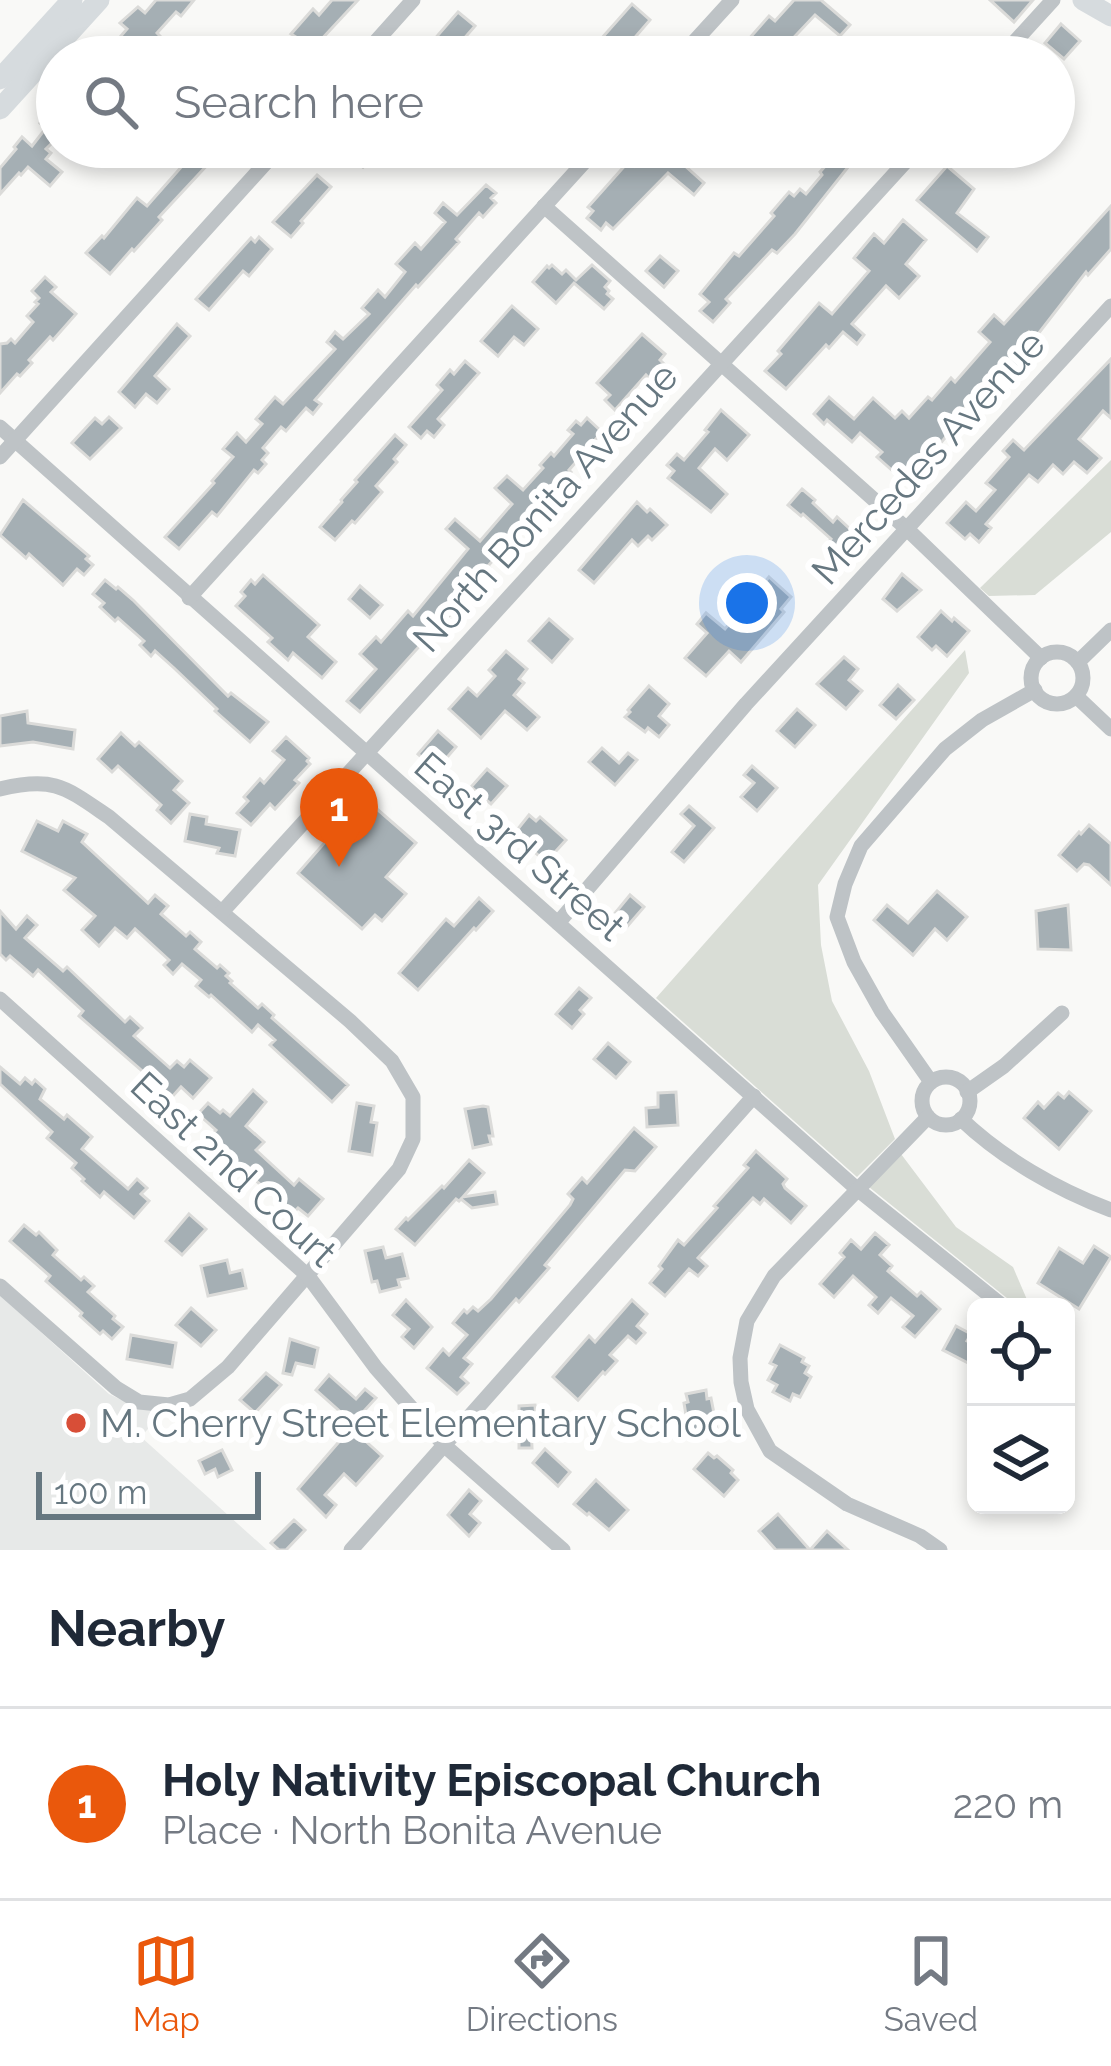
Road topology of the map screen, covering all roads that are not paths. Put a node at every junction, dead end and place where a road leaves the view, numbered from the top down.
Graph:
1 (72, 0) edge
2 (99, 0) edge
3 (413, 0) edge
4 (732, 0) edge
5 (1053, 0) edge
6 (1083, 0) edge
7 (1111, 16) edge
8 (40, 36) edge
9 (67, 36) edge
10 (381, 36) edge
11 (699, 36) edge
12 (1020, 36) edge
13 (36, 40) edge
14 (36, 70) edge
15 (0, 80) edge
16 (0, 110) edge
17 (261, 168) edge
18 (579, 168) edge
19 (900, 168) edge
20 (544, 206) junction
21 (1111, 306) edge
22 (721, 363) junction
23 (0, 428) edge
24 (15, 441) junction
25 (0, 457) edge
26 (907, 529) junction
27 (189, 598) junction
28 (1111, 630) edge
29 (1041, 658) junction
30 (1078, 662) junction
31 (1035, 690) junction
32 (1076, 696) junction
33 (1111, 729) edge
34 (366, 755) junction
35 (0, 789) edge
36 (222, 912) junction
37 (558, 923) junction
38 (0, 999) edge
39 (1062, 1013) dead end
40 (931, 1082) junction
41 (967, 1091) junction
42 (754, 1096) junction
43 (928, 1117) junction
44 (961, 1119) junction
45 (857, 1189) junction
46 (1111, 1210) edge
47 (308, 1276) junction
48 (0, 1286) edge
49 (993, 1298) edge
50 (445, 1446) junction
51 (351, 1550) edge
52 (563, 1550) edge
53 (940, 1550) edge

1 - 8 street
2 - 9 street
3 - 10 street
4 - 11 street
5 - 12 street
6 - 7 street
13 - 15 street
14 - 16 street
17 - 24 street
18 - 20 street
19 - 22 street, North Bonita Avenue
20 - 22 street
20 - 27 street
21 - 26 street, Mercedes Avenue
22 - 26 street
22 - 34 street, North Bonita Avenue
23 - 24 street, East 3rd Street
24 - 25 street
24 - 27 street, East 3rd Street
26 - 29 street
26 - 37 street, Mercedes Avenue
27 - 34 street, East 3rd Street
28 - 30 street
29 - 30 street
29 - 31 street
30 - 32 street
31 - 32 street
31 - 40 street
32 - 33 street
34 - 36 street, North Bonita Avenue
34 - 37 street, East 3rd Street
35 - 36 street
36 - 47 street
37 - 42 street, East 3rd Street
38 - 47 street, East 2nd Court
39 - 41 street
40 - 41 street
40 - 43 street
41 - 44 street
42 - 45 street, East 3rd Street
42 - 50 street
43 - 44 street
43 - 45 street
44 - 46 street
45 - 49 street, East 3rd Street
45 - 53 street
47 - 48 street
47 - 50 street, East 2nd Court
50 - 51 street
50 - 52 street, East 2nd Court

